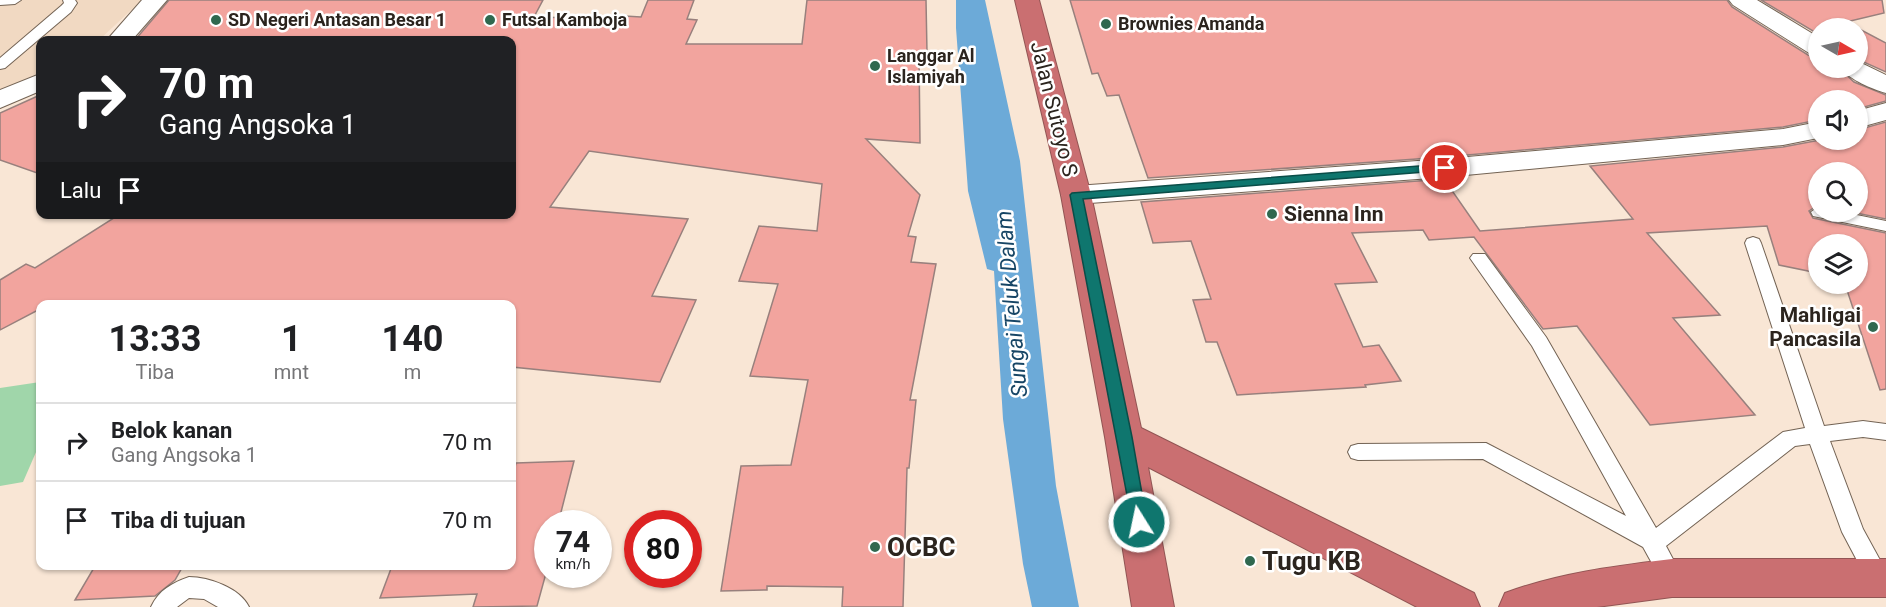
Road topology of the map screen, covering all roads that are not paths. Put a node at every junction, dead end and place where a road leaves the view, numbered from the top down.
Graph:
1 (15, 0) edge
2 (69, 0) edge
3 (155, 0) edge
4 (1026, 0) edge
5 (1741, 0) edge
6 (0, 1) edge
7 (122, 36) edge
8 (1808, 42) edge
9 (0, 65) edge
10 (1868, 75) edge
11 (36, 84) edge
12 (1886, 85) edge
13 (0, 100) edge
14 (1886, 111) edge
15 (1868, 117) edge
16 (1808, 132) edge
17 (1076, 195) junction
18 (1867, 222) edge
19 (1886, 226) edge
20 (1753, 243) dead end
21 (1479, 258) dead end
22 (1886, 432) edge
23 (1817, 434) junction
24 (1124, 437) junction
25 (1358, 452) dead end
26 (1654, 542) junction
27 (1672, 578) junction
28 (1882, 578) edge
29 (1610, 597) edge
30 (163, 607) edge
31 (237, 607) edge
32 (1153, 607) edge
33 (1459, 607) edge
34 (1520, 607) edge

1 - 6 lane
2 - 9 lane
3 - 7 street
4 - 17 highway, Jalan Sutoyo S
5 - 8 street
10 - 12 street
11 - 13 street
14 - 15 street
16 - 17 street
17 - 24 highway, Jalan Sutoyo S
18 - 19 lane
20 - 23 lane
21 - 26 lane
22 - 23 lane
23 - 26 lane
23 - 28 lane
24 - 32 highway, Jalan Sutoyo S
24 - 33 highway
25 - 26 lane
26 - 27 lane
27 - 28 highway
27 - 29 highway
29 - 34 highway
30 - 31 lane

